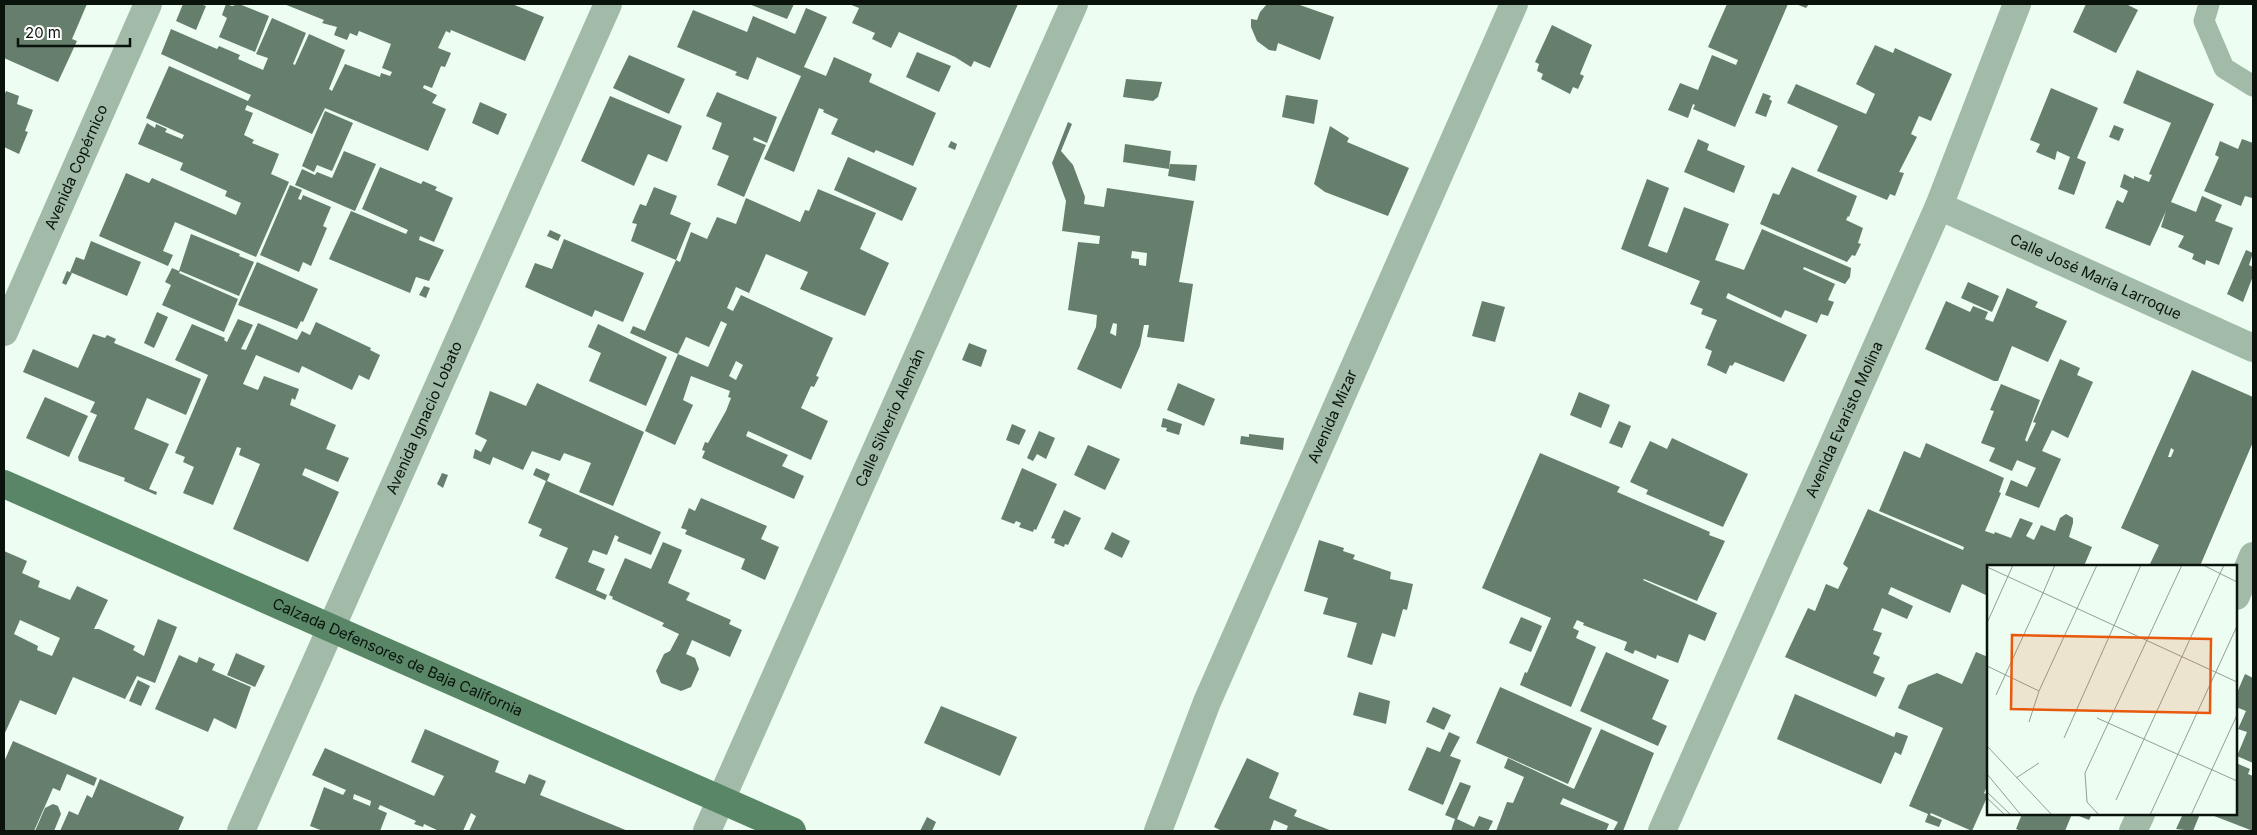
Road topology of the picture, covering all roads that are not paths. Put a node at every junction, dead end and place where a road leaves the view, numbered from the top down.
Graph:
1 (148, 4) edge
2 (608, 4) edge
3 (1074, 4) edge
4 (1514, 4) edge
5 (2017, 4) edge
6 (2208, 4) edge
7 (2253, 86) edge
8 (1939, 206) junction
9 (4, 332) edge
10 (2253, 348) edge
11 (4, 484) edge
12 (2253, 556) edge
13 (2237, 594) edge
14 (330, 627) junction
15 (721, 799) junction
16 (2141, 815) edge
17 (240, 831) edge
18 (707, 831) edge
19 (792, 831) edge
20 (1158, 831) edge
21 (1662, 831) edge
22 (2133, 831) edge

1 - 9 street, Avenida Copérnico
2 - 14 street, Avenida Ignacio Lobato
3 - 15 street, Calle Silverio Alemán
4 - 20 street, Avenida Mizar
5 - 8 street, Avenida Evaristo Molina
6 - 7 lane
8 - 10 street, Calle José María Larroque
8 - 21 street, Avenida Evaristo Molina
11 - 14 main road, Calzada Defensores de Baja California
12 - 13 street
14 - 15 main road, Calzada Defensores de Baja California
14 - 17 street, Avenida Ignacio Lobato
15 - 18 street, Calle Silverio Alemán
15 - 19 main road, Calzada Defensores de Baja California
16 - 22 street

